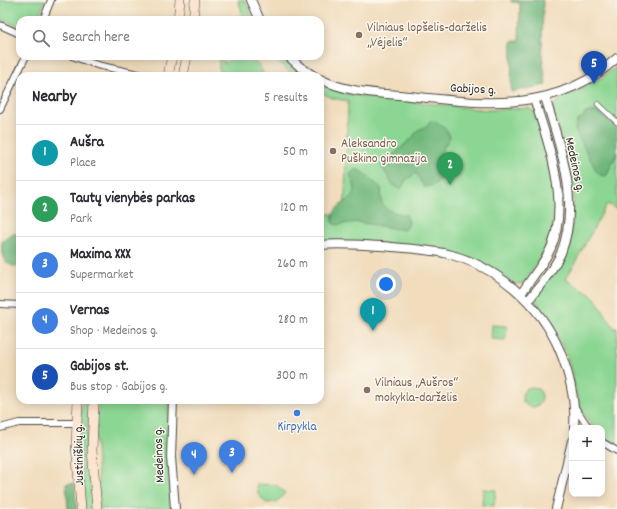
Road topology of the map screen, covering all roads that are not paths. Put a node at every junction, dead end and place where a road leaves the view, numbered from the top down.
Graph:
1 (52, 0) edge
2 (180, 0) edge
3 (195, 0) edge
4 (250, 0) edge
5 (44, 16) edge
6 (178, 16) edge
7 (193, 16) edge
8 (258, 16) edge
9 (0, 25) edge
10 (16, 32) edge
11 (617, 58) edge
12 (24, 60) edge
13 (83, 60) edge
14 (171, 60) edge
15 (186, 60) edge
16 (292, 60) edge
17 (18, 72) edge
18 (129, 72) edge
19 (169, 72) edge
20 (184, 72) edge
21 (308, 72) edge
22 (16, 76) edge
23 (324, 80) edge
24 (545, 97) junction
25 (534, 99) junction
26 (598, 104) dead end
27 (0, 109) edge
28 (617, 122) edge
29 (324, 245) edge
30 (521, 294) junction
31 (528, 301) junction
32 (0, 304) edge
33 (16, 304) edge
34 (78, 404) edge
35 (94, 404) edge
36 (173, 404) edge
37 (574, 405) junction
38 (76, 423) junction
39 (574, 425) edge
40 (587, 425) edge
41 (0, 428) edge
42 (605, 444) edge
43 (617, 451) edge
44 (569, 453) edge
45 (80, 509) edge
46 (97, 509) edge
47 (175, 509) edge
48 (556, 509) edge

1 - 5 street
2 - 6 main road
3 - 7 main road
4 - 8 street
9 - 10 street
11 - 24 street, Gabijos g.
12 - 17 street
13 - 18 street
14 - 19 main road
15 - 20 main road
16 - 21 street
22 - 27 street
23 - 25 street, Gabijos g.
24 - 25 street, Gabijos g.
24 - 31 street, Medeinos g.
25 - 30 street, Medeinos g.
26 - 28 street
29 - 30 street
30 - 31 street
31 - 37 street
32 - 33 street
34 - 38 main road, Justiniškių g.
35 - 46 main road, Justiniškių g.
36 - 47 street, Medeinos g.
37 - 39 street
37 - 40 street
38 - 41 street
38 - 45 main road, Justiniškių g.
42 - 43 street
44 - 48 street

